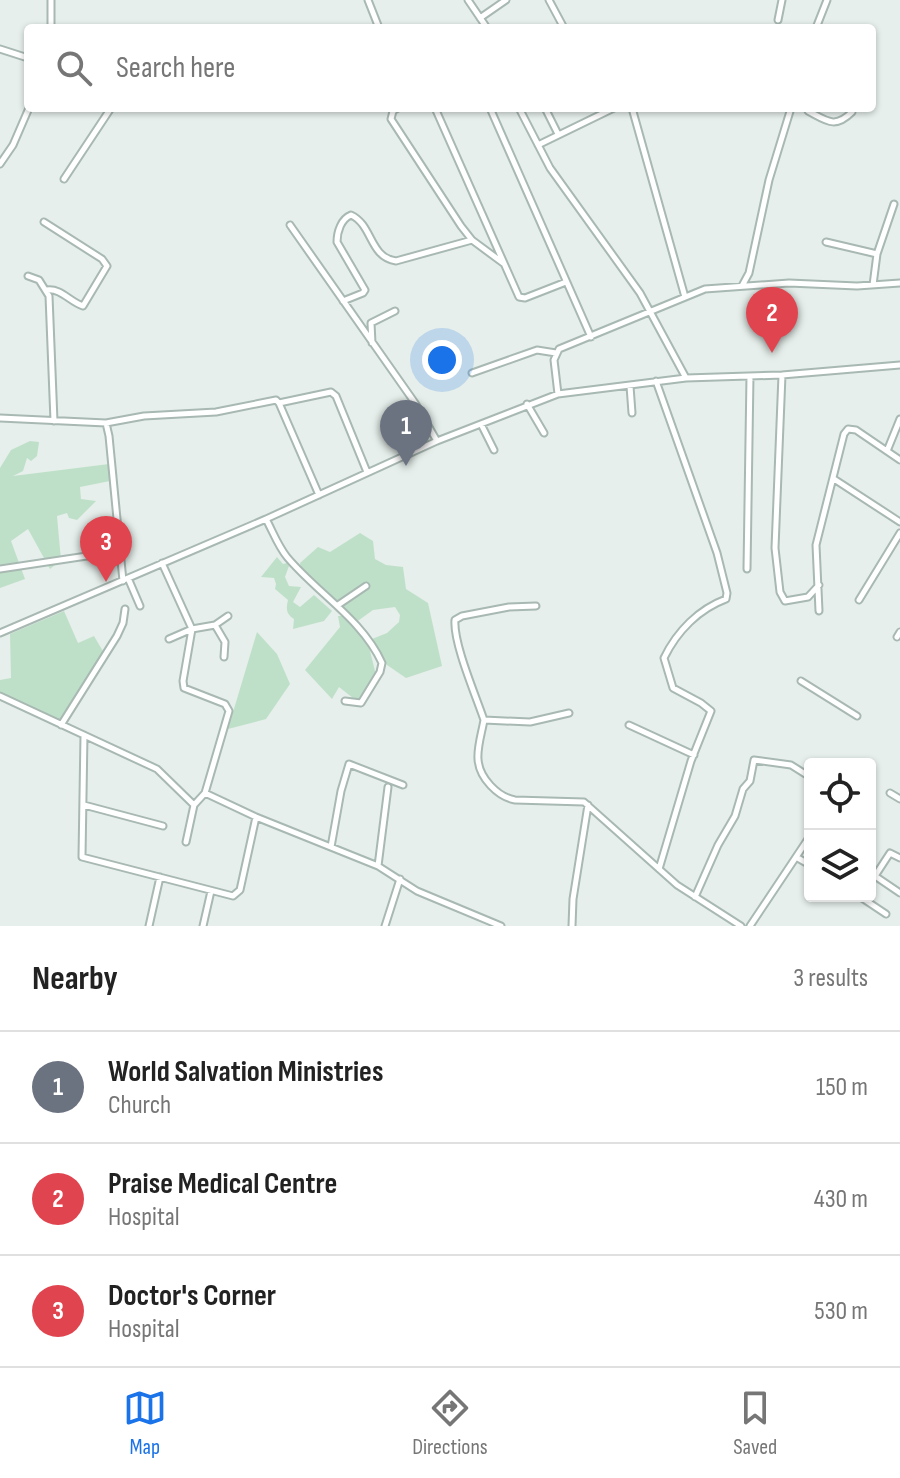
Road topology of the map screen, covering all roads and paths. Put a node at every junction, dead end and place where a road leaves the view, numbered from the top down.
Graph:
1 (51, 0) edge
2 (368, 0) edge
3 (468, 0) edge
4 (506, 0) edge
5 (549, 0) edge
6 (782, 0) edge
7 (827, 0) edge
8 (480, 18) junction
9 (778, 20) dead end
10 (51, 24) edge
11 (377, 24) edge
12 (484, 24) edge
13 (562, 24) edge
14 (818, 24) edge
15 (0, 49) edge
16 (24, 57) edge
17 (27, 112) edge
18 (108, 112) edge
19 (393, 112) edge
20 (437, 112) edge
21 (492, 112) edge
22 (521, 112) edge
23 (547, 112) edge
24 (600, 112) edge
25 (633, 112) edge
26 (790, 112) edge
27 (810, 112) edge
28 (852, 112) dead end
29 (558, 134) junction
30 (538, 145) junction
31 (0, 164) edge
32 (64, 179) dead end
33 (894, 204) dead end
34 (44, 222) dead end
35 (290, 225) dead end
36 (472, 240) junction
37 (826, 242) dead end
38 (877, 254) junction
39 (504, 263) junction
40 (749, 273) junction
41 (28, 276) dead end
42 (566, 282) junction
43 (900, 283) edge
44 (873, 285) junction
45 (742, 286) junction
46 (760, 286) junction
47 (47, 290) junction
48 (685, 297) junction
49 (343, 301) junction
50 (395, 311) dead end
51 (648, 311) junction
52 (591, 337) junction
53 (372, 344) junction
54 (556, 353) junction
55 (900, 365) edge
56 (472, 373) dead end
57 (782, 375) junction
58 (750, 376) junction
59 (686, 378) junction
60 (656, 381) junction
61 (630, 386) junction
62 (558, 394) junction
63 (279, 403) junction
64 (527, 404) junction
65 (632, 413) dead end
66 (0, 418) edge
67 (900, 419) edge
68 (54, 421) junction
69 (106, 423) junction
70 (481, 424) junction
71 (544, 433) dead end
72 (437, 441) junction
73 (494, 450) dead end
74 (887, 451) junction
75 (900, 460) edge
76 (367, 472) junction
77 (834, 479) junction
78 (319, 495) junction
79 (266, 519) junction
80 (900, 522) edge
81 (900, 533) edge
82 (120, 551) junction
83 (162, 563) junction
84 (0, 569) edge
85 (747, 569) dead end
86 (126, 580) junction
87 (819, 585) junction
88 (366, 586) dead end
89 (859, 600) dead end
90 (338, 605) junction
91 (140, 606) dead end
92 (536, 606) dead end
93 (125, 609) dead end
94 (819, 611) dead end
95 (228, 616) dead end
96 (215, 625) junction
97 (192, 629) junction
98 (0, 633) edge
99 (169, 639) dead end
100 (224, 657) dead end
101 (801, 681) dead end
102 (0, 696) edge
103 (345, 701) dead end
104 (569, 713) dead end
105 (857, 716) dead end
106 (484, 720) junction
107 (61, 725) junction
108 (629, 725) dead end
109 (84, 735) junction
110 (694, 755) junction
111 (804, 773) edge
112 (403, 785) dead end
113 (388, 787) dead end
114 (205, 793) junction
115 (890, 793) dead end
116 (900, 799) edge
117 (84, 805) junction
118 (194, 805) junction
119 (588, 805) junction
120 (256, 817) junction
121 (163, 826) dead end
122 (186, 842) dead end
123 (804, 845) edge
124 (331, 847) junction
125 (796, 857) junction
126 (900, 858) edge
127 (804, 862) edge
128 (378, 866) junction
129 (659, 869) junction
130 (160, 877) junction
131 (400, 879) junction
132 (211, 891) junction
133 (900, 893) edge
134 (695, 897) junction
135 (868, 902) edge
136 (886, 914) dead end
137 (149, 926) edge
138 (203, 926) edge
139 (385, 926) edge
140 (499, 926) edge
141 (572, 926) edge
142 (741, 926) edge
143 (750, 926) edge

1 - 10 street
2 - 11 street
3 - 8 street
4 - 8 street
5 - 13 street
6 - 9 street
7 - 14 street
8 - 12 street
15 - 16 street
17 - 31 street
18 - 32 street
19 - 36 street
20 - 39 street
21 - 42 street
22 - 30 street
23 - 29 street
24 - 29 street
25 - 48 street
26 - 40 street
27 - 28 street
29 - 30 street
30 - 51 street
33 - 38 street
34 - 47 street
35 - 49 street
36 - 39 street
36 - 49 street
37 - 38 street
38 - 44 street
39 - 42 street
40 - 45 street
40 - 46 street
41 - 47 street
42 - 52 street
43 - 44 street
44 - 46 street
45 - 46 street
45 - 48 street
47 - 68 street
48 - 51 street
49 - 53 street
50 - 53 street
51 - 52 street
51 - 59 street
52 - 54 street
53 - 72 street
54 - 56 street
54 - 62 street
55 - 57 street
57 - 58 street
57 - 87 street
58 - 59 street
58 - 85 street
59 - 60 street
60 - 61 street
60 - 110 street
61 - 62 street
61 - 65 street
62 - 64 street
63 - 69 street
63 - 76 street
63 - 78 street
64 - 70 street
64 - 71 street
66 - 68 street
67 - 74 street
68 - 69 street
69 - 82 street
70 - 72 street
70 - 73 street
72 - 76 street
74 - 75 street
74 - 77 street
76 - 78 street
77 - 80 street
77 - 87 street
78 - 79 street
79 - 83 street
79 - 90 street
81 - 89 street
82 - 84 street
82 - 86 street
83 - 86 street
83 - 97 street
86 - 91 street
86 - 98 street
87 - 94 street
88 - 90 street
90 - 103 street
92 - 106 street
93 - 107 street
95 - 96 street
96 - 97 street
96 - 100 street
97 - 99 street
97 - 114 street
101 - 105 street
102 - 107 street
104 - 106 street
106 - 119 street
107 - 109 street
108 - 110 street
109 - 117 street
109 - 118 street
110 - 129 street
111 - 134 street
112 - 124 street
113 - 128 street
114 - 118 street
114 - 120 street
115 - 116 street
117 - 121 street
117 - 130 street
118 - 122 street
119 - 129 street
119 - 141 street
120 - 124 street
120 - 132 street
123 - 125 street
124 - 128 street
125 - 127 street
125 - 143 street
126 - 133 street
128 - 131 street
129 - 134 street
130 - 132 street
130 - 137 street
131 - 139 street
131 - 140 street
132 - 138 street
134 - 142 street
135 - 136 street

